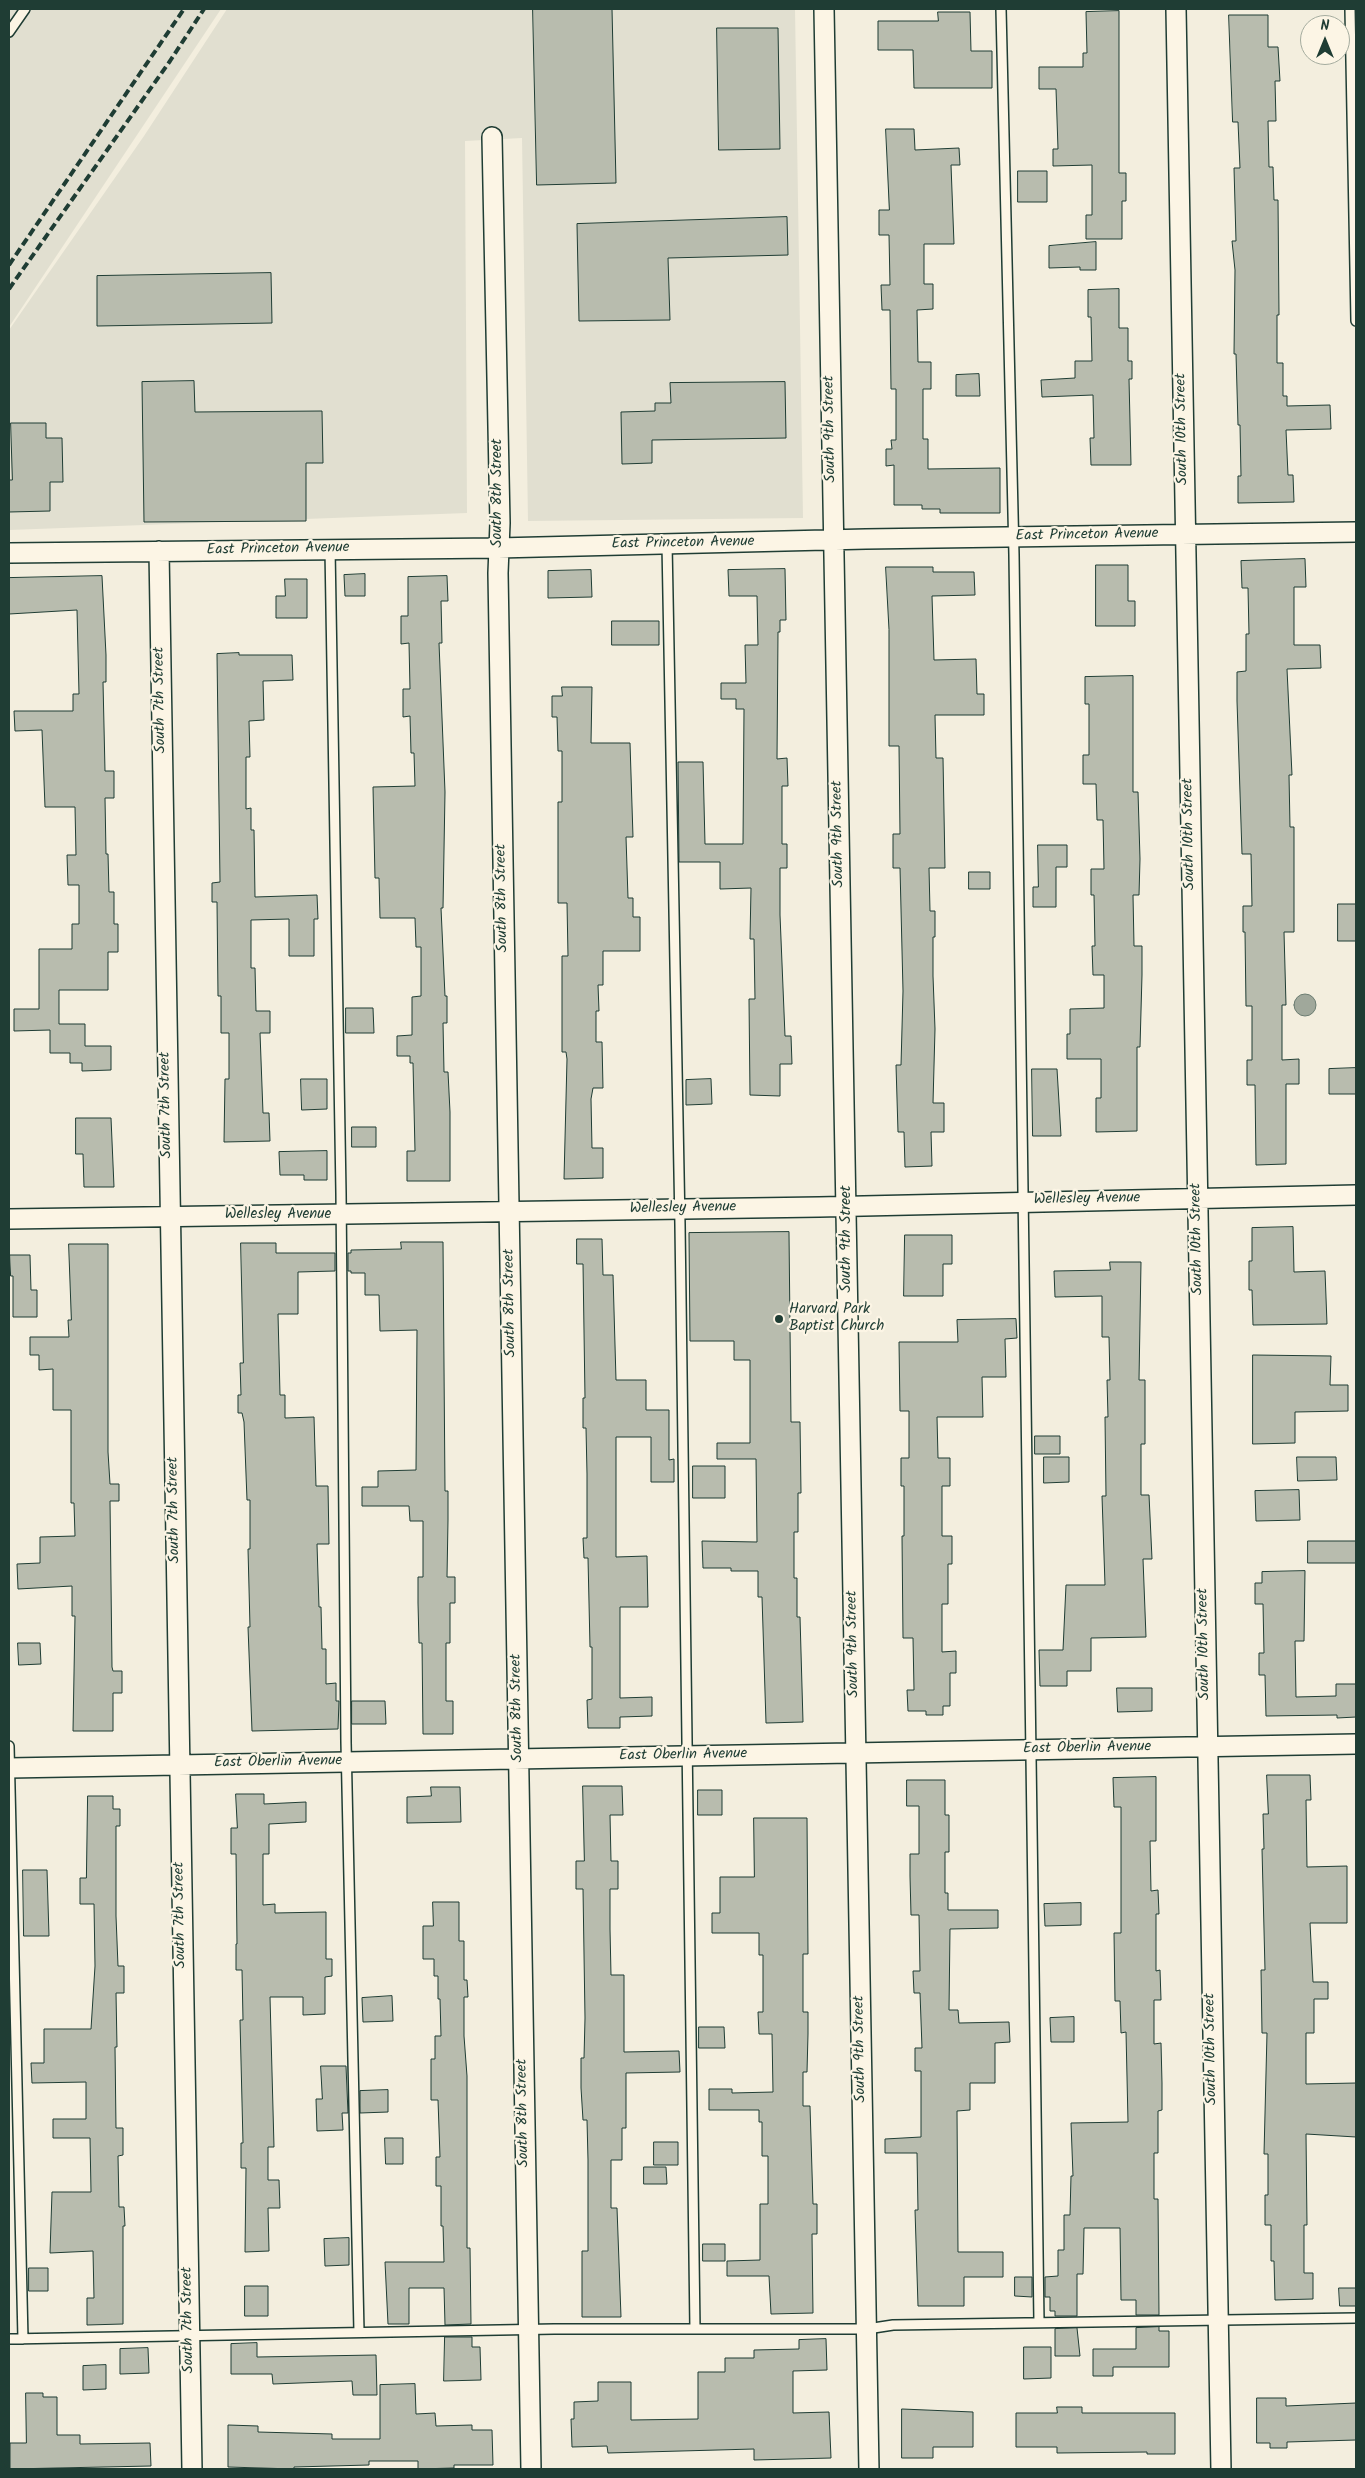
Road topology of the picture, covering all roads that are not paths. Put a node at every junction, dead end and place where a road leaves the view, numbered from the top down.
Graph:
1 (25, 9) edge
2 (824, 9) edge
3 (1001, 9) edge
4 (1176, 9) edge
5 (1350, 9) edge
6 (9, 32) edge
7 (492, 137) dead end
8 (1356, 322) edge
9 (1356, 532) edge
10 (1186, 535) junction
11 (1013, 537) junction
12 (833, 540) junction
13 (667, 544) junction
14 (498, 548) junction
15 (330, 550) junction
16 (158, 551) junction
17 (9, 553) edge
18 (1356, 1195) edge
19 (1197, 1198) junction
20 (1023, 1202) junction
21 (846, 1206) junction
22 (680, 1209) junction
23 (509, 1212) junction
24 (340, 1214) junction
25 (170, 1216) junction
26 (9, 1219) edge
27 (1356, 1744) edge
28 (9, 1746) edge
29 (1207, 1746) junction
30 (1031, 1750) junction
31 (856, 1754) junction
32 (686, 1756) junction
33 (518, 1759) junction
34 (346, 1762) junction
35 (179, 1764) junction
36 (9, 1768) edge
37 (1356, 2318) edge
38 (1217, 2319) junction
39 (1040, 2322) junction
40 (867, 2329) junction
41 (527, 2330) junction
42 (695, 2330) junction
43 (359, 2332) junction
44 (189, 2336) junction
45 (9, 2339) edge
46 (23, 2339) junction
47 (192, 2469) edge
48 (531, 2469) edge
49 (870, 2469) edge
50 (1221, 2469) edge

1 - 6 lane
2 - 12 street, South 9th Street
3 - 11 lane
4 - 10 street, South 10th Street
5 - 8 lane
7 - 14 street, South 8th Street
9 - 10 street, East Princeton Avenue
10 - 11 street, East Princeton Avenue
10 - 19 street, South 10th Street
11 - 12 street, East Princeton Avenue
11 - 20 lane
12 - 13 street, East Princeton Avenue
12 - 21 street, South 9th Street
13 - 14 street, East Princeton Avenue
13 - 22 lane
14 - 15 street, East Princeton Avenue
14 - 23 street, South 8th Street
15 - 16 street, East Princeton Avenue
15 - 24 lane
16 - 17 street, East Princeton Avenue
16 - 25 street, South 7th Street
18 - 19 street, Wellesley Avenue
19 - 20 street, Wellesley Avenue
19 - 29 street, South 10th Street
20 - 21 street, Wellesley Avenue
20 - 30 lane
21 - 22 street, Wellesley Avenue
21 - 31 street, South 9th Street
22 - 23 street, Wellesley Avenue
22 - 32 lane
23 - 24 street, Wellesley Avenue
23 - 33 street, South 8th Street
24 - 25 street, Wellesley Avenue
24 - 34 lane
25 - 26 street, Wellesley Avenue
25 - 35 street, South 7th Street
27 - 29 street, East Oberlin Avenue
28 - 36 lane
29 - 30 street, East Oberlin Avenue
29 - 38 street, South 10th Street
30 - 31 street, East Oberlin Avenue
30 - 39 lane
31 - 32 street, East Oberlin Avenue
31 - 40 street, South 9th Street
32 - 33 street, East Oberlin Avenue
32 - 42 lane
33 - 34 street, East Oberlin Avenue
33 - 41 street, South 8th Street
34 - 35 street, East Oberlin Avenue
34 - 43 lane
35 - 36 street, East Oberlin Avenue
35 - 44 street, South 7th Street
36 - 46 lane
37 - 38 lane
38 - 39 lane
38 - 50 street, South 10th Street
39 - 40 lane
40 - 42 lane
40 - 49 street, South 9th Street
41 - 42 lane
41 - 43 lane
41 - 48 street, South 8th Street
43 - 44 lane
44 - 46 lane
44 - 47 street, South 7th Street
45 - 46 lane

